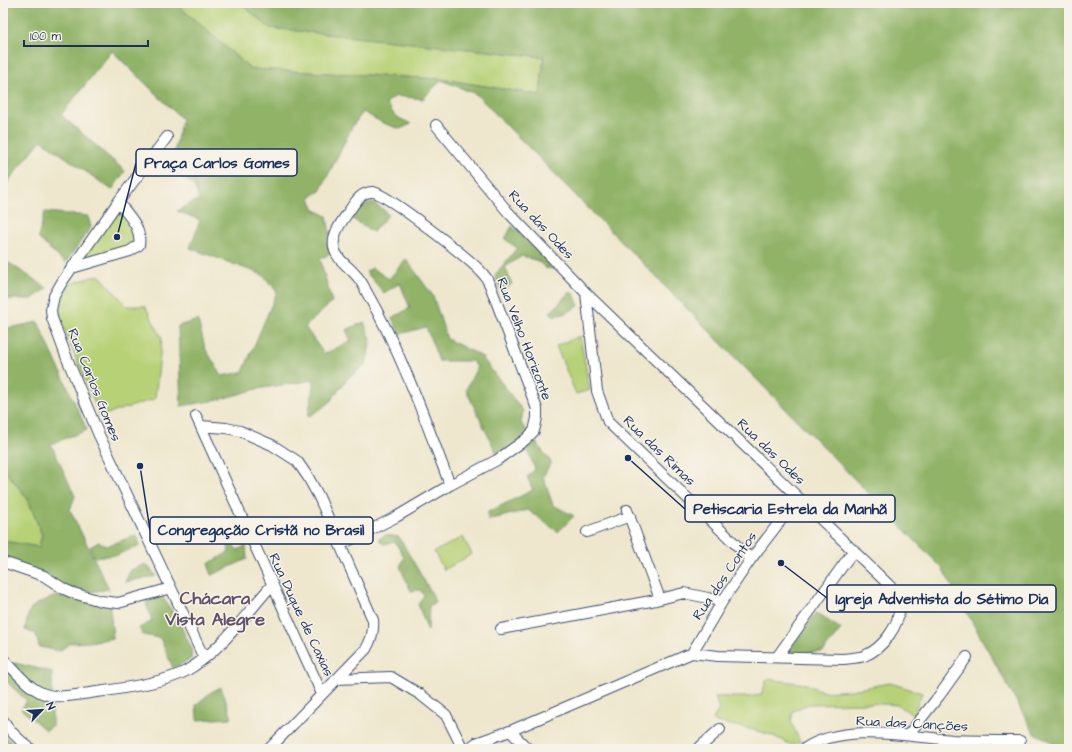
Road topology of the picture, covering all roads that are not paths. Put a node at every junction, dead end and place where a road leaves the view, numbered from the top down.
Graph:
1 (436, 125) dead end
2 (167, 137) dead end
3 (118, 202) junction
4 (72, 268) junction
5 (586, 293) junction
6 (196, 416) dead end
7 (201, 426) junction
8 (450, 485) junction
9 (798, 498) junction
10 (588, 532) dead end
11 (340, 545) junction
12 (854, 550) junction
13 (751, 559) junction
14 (3, 562) edge
15 (272, 585) junction
16 (171, 588) junction
17 (660, 599) junction
18 (722, 602) junction
19 (501, 630) dead end
20 (692, 653) junction
21 (778, 656) junction
22 (967, 657) dead end
23 (204, 658) junction
24 (3, 659) edge
25 (336, 679) junction
26 (322, 694) junction
27 (3, 720) edge
28 (720, 729) dead end
29 (510, 731) junction
30 (908, 735) junction
31 (1020, 741) dead end
32 (31, 749) edge
33 (269, 749) edge
34 (463, 749) edge
35 (468, 749) edge
36 (528, 749) edge
37 (698, 749) edge
38 (804, 749) edge

1 - 5 street, Rua das Odes
2 - 3 street, Rua Carlos Gomes
3 - 4 street, Rua Carlos Gomes
3 - 4 street
4 - 16 street, Rua Carlos Gomes
5 - 9 street, Rua das Odes
5 - 13 street, Rua das Rimas
6 - 7 street, Rua Duque de Caxias
7 - 11 street
7 - 15 street, Rua Duque de Caxias
8 - 8 street, Rua Velho Horizonte
8 - 11 street, Rua Velho Horizonte
9 - 12 street, Rua das Odes
9 - 13 street, Rua dos Contos
10 - 17 street
11 - 25 street
12 - 21 street
12 - 21 street, Rua das Odes
13 - 18 street, Rua dos Contos
14 - 16 street
15 - 23 street
15 - 26 street, Rua Duque de Caxias
16 - 23 street, Rua Carlos Gomes
17 - 18 street
17 - 19 street
18 - 20 street, Rua dos Contos
20 - 21 street, Rua das Odes
20 - 29 street, Rua das Odes
22 - 30 street
23 - 24 street
25 - 26 street
25 - 34 street
26 - 33 street
27 - 32 street
28 - 37 street
29 - 35 street, Rua das Odes
29 - 36 street
30 - 31 street, Rua das Canções
30 - 38 street, Rua das Canções

